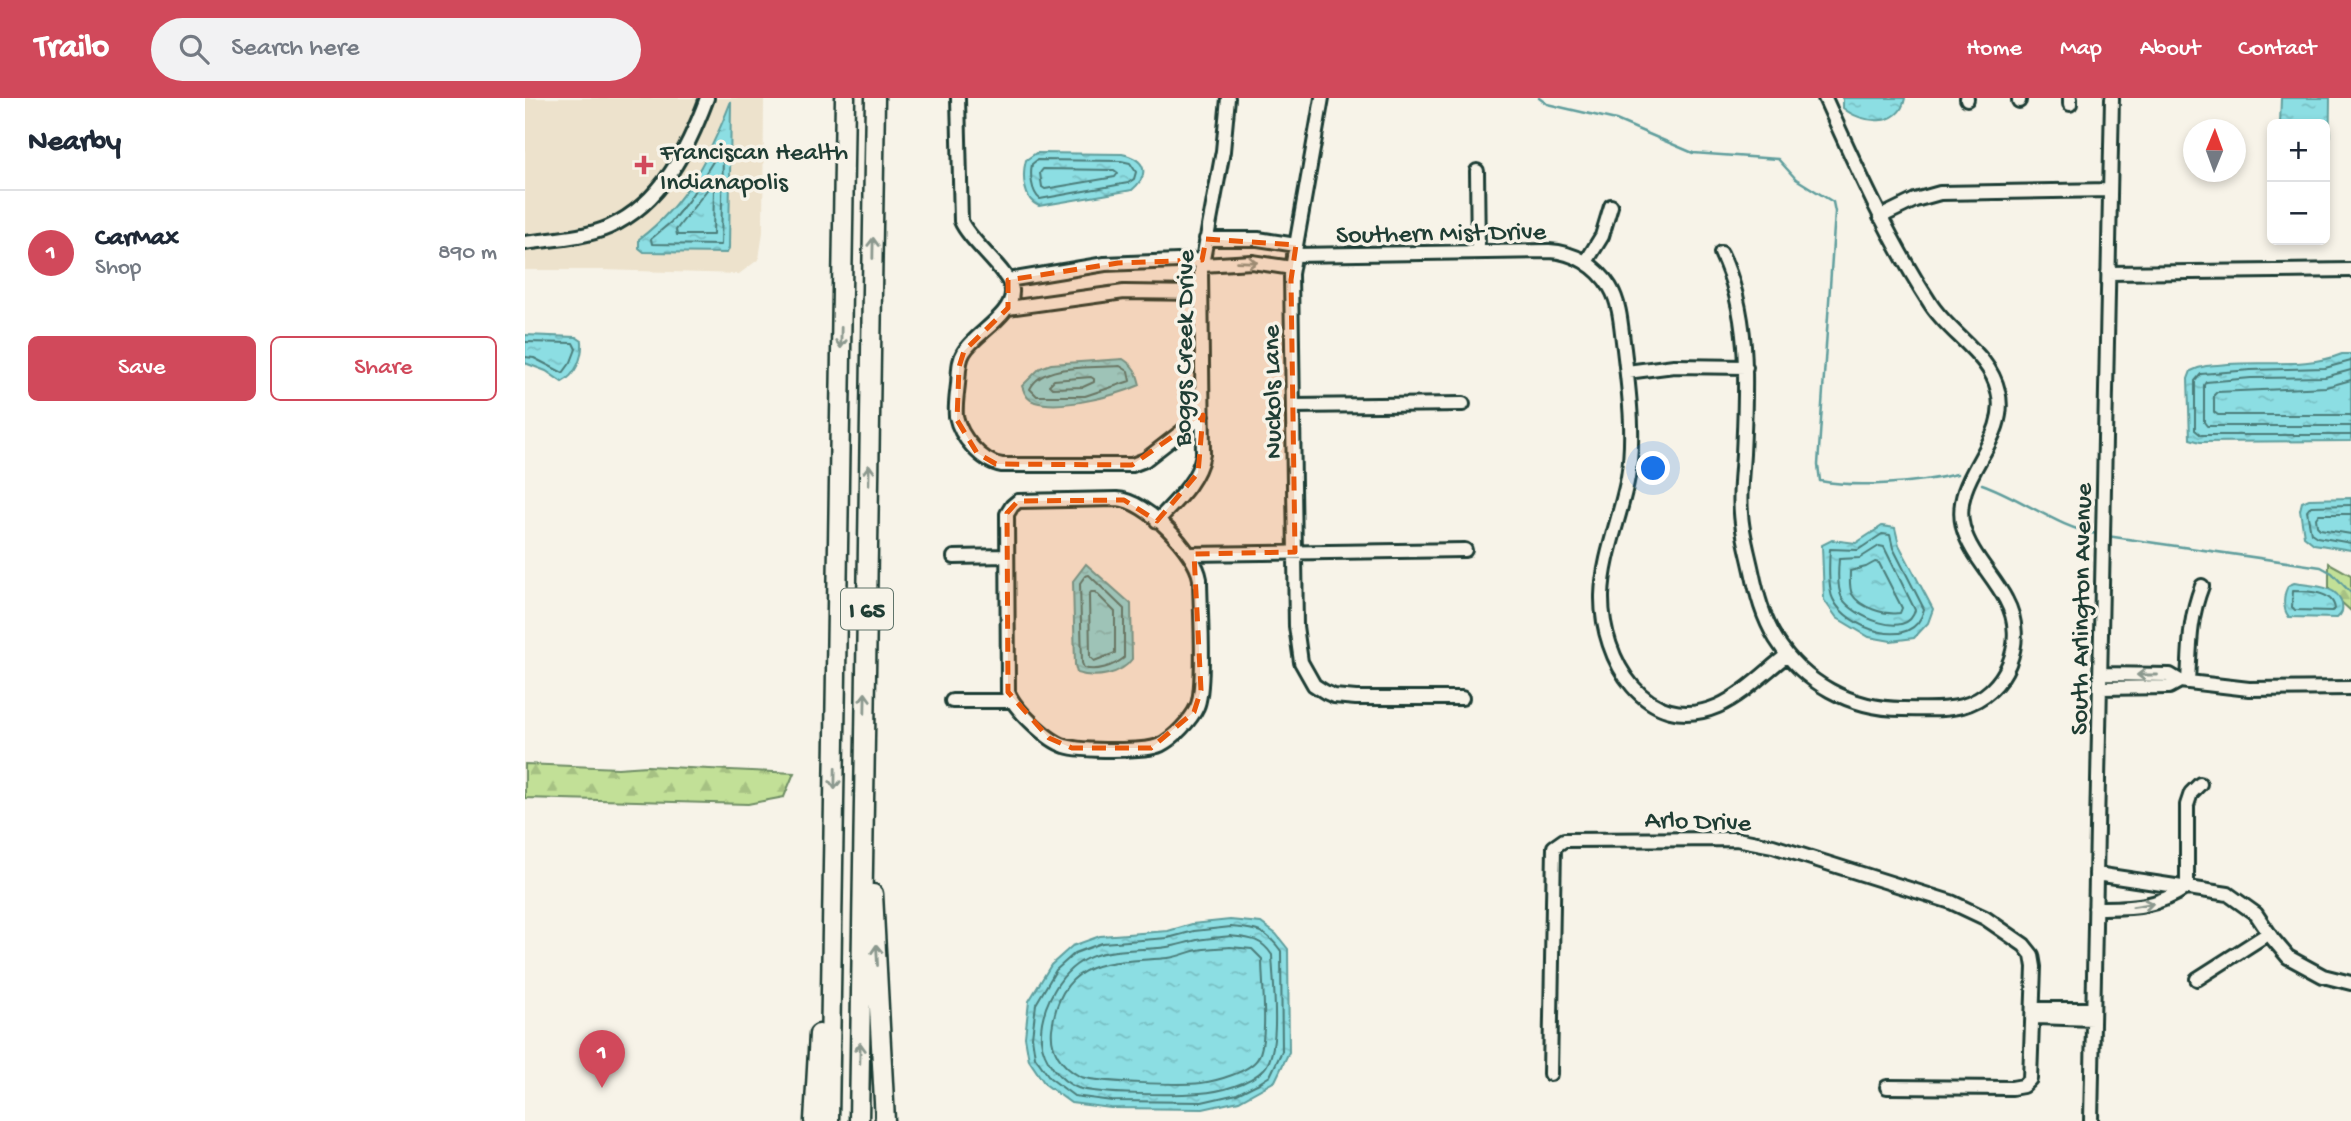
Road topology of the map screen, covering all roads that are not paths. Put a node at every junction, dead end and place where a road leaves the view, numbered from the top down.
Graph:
1 (707, 98) edge
2 (845, 98) edge
3 (875, 98) edge
4 (958, 98) edge
5 (1228, 98) edge
6 (1322, 98) edge
7 (1825, 98) edge
8 (2112, 98) edge
9 (1477, 170) dead end
10 (2110, 190) junction
11 (1611, 206) dead end
12 (1880, 217) junction
13 (1206, 239) junction
14 (525, 243) edge
15 (1478, 253) junction
16 (1721, 253) dead end
17 (1294, 256) junction
18 (1202, 262) junction
19 (1586, 262) junction
20 (2351, 270) edge
21 (2108, 273) junction
22 (1008, 280) junction
23 (1201, 293) junction
24 (1008, 307) junction
25 (1746, 367) junction
26 (1627, 372) junction
27 (1463, 404) dead end
28 (1293, 406) junction
29 (1203, 415) junction
30 (1157, 521) junction
31 (1465, 550) dead end
32 (1295, 552) junction
33 (1190, 554) junction
34 (1007, 556) junction
35 (954, 557) dead end
36 (2202, 586) dead end
37 (1787, 655) junction
38 (2100, 674) junction
39 (2184, 682) junction
40 (2100, 688) junction
41 (2351, 688) edge
42 (1462, 698) dead end
43 (952, 701) dead end
44 (1012, 701) junction
45 (865, 742) junction
46 (2200, 784) dead end
47 (834, 814) junction
48 (2096, 874) junction
49 (2187, 887) junction
50 (2095, 908) junction
51 (2269, 933) junction
52 (2197, 979) dead end
53 (2351, 983) edge
54 (2033, 1013) junction
55 (2092, 1014) junction
56 (1550, 1074) dead end
57 (1887, 1087) dead end
58 (814, 1121) edge
59 (829, 1121) edge
60 (859, 1121) edge
61 (885, 1121) edge
62 (2091, 1121) edge

1 - 14 street
2 -> 47 highway, I 65
45 -> 3 highway, I 65
4 - 22 street
5 - 13 street, Boggs Creek Drive
6 - 17 street, Nuckols Lane
7 - 12 street
8 - 10 street, South Arlington Avenue
9 - 15 street
10 - 12 street
10 - 21 street, South Arlington Avenue
11 - 19 street
12 - 37 street
13 - 17 street, Southern Mist Drive
13 - 18 street, Boggs Creek Drive
15 - 17 street, Southern Mist Drive
15 - 19 street, Southern Mist Drive
16 - 25 street
18 -> 17 street, Southern Mist Drive
17 - 28 street, Nuckols Lane
18 - 22 street, Southern Mist Drive
18 - 23 street, Boggs Creek Drive
19 - 26 street
20 - 21 street
21 - 38 street, South Arlington Avenue
22 - 24 street
23 - 24 street
23 - 29 street, Boggs Creek Drive
24 - 29 street
25 - 26 street
25 - 37 street
26 - 37 street
27 - 28 street
28 - 32 street, Nuckols Lane
29 - 30 street, Boggs Creek Drive
30 - 33 street
30 - 34 street
31 - 32 street
32 - 33 street
32 - 42 street, Nuckols Lane
33 - 44 street
34 - 35 street
34 - 44 street
36 - 39 street
39 -> 38 street
38 - 40 street, South Arlington Avenue
39 - 40 street
39 - 41 street
40 - 48 street, South Arlington Avenue
43 - 44 street
60 -> 45 highway, I 65
61 -> 45 highway
46 - 49 street
47 - 58 highway
47 - 59 highway, I 65
48 - 49 street
48 - 50 street, South Arlington Avenue
50 -> 49 street
49 - 51 street
50 - 55 street, South Arlington Avenue
51 - 52 street
51 - 53 street
54 - 55 street
54 - 56 street, Arlo Drive
54 - 57 street
55 - 62 street, South Arlington Avenue

